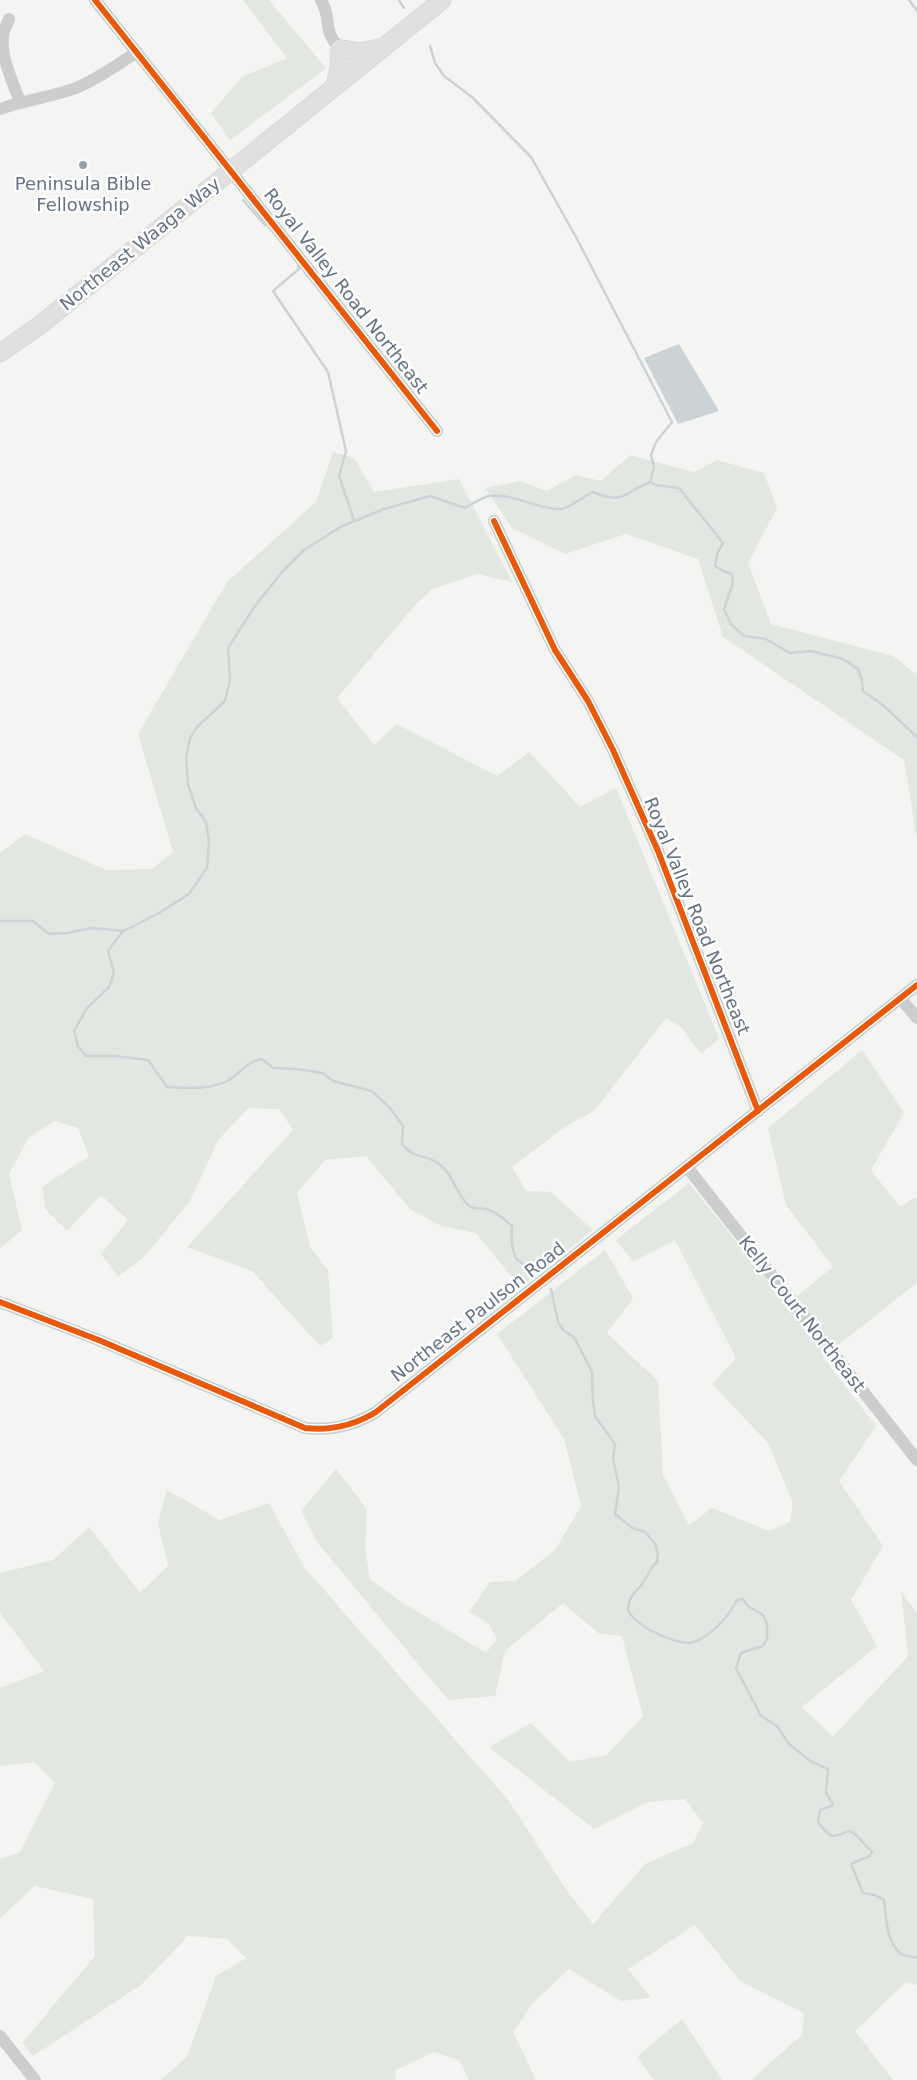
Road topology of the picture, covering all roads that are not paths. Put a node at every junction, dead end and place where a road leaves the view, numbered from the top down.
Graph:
1 (95, 0) edge
2 (321, 0) edge
3 (442, 0) edge
4 (9, 19) dead end
5 (384, 46) junction
6 (340, 49) junction
7 (137, 52) junction
8 (335, 86) junction
9 (20, 102) junction
10 (0, 109) edge
11 (231, 170) junction
12 (0, 353) edge
13 (437, 431) dead end
14 (494, 521) dead end
15 (917, 985) edge
16 (900, 998) junction
17 (917, 1018) edge
18 (758, 1111) junction
19 (687, 1167) junction
20 (0, 1302) edge
21 (917, 1460) edge
22 (0, 2036) edge
23 (35, 2080) edge

1 - 7 street, Royal Valley Road Northeast
2 - 6 street
3 - 5 highway, Northeast Waaga Way
4 - 9 street
5 - 6 highway
5 - 8 highway, Northeast Waaga Way
6 - 8 highway
7 - 9 street
7 - 11 street, Royal Valley Road Northeast
8 - 11 highway, Northeast Waaga Way
9 - 10 street
11 - 12 highway, Northeast Waaga Way
11 - 13 street, Royal Valley Road Northeast
14 - 18 street, Royal Valley Road Northeast
15 - 16 street, Northeast Paulson Road
16 - 17 street
16 - 18 street, Northeast Paulson Road
18 - 19 street, Northeast Paulson Road
19 - 20 street, Northeast Paulson Road
19 - 21 street, Kelly Court Northeast
22 - 23 street

